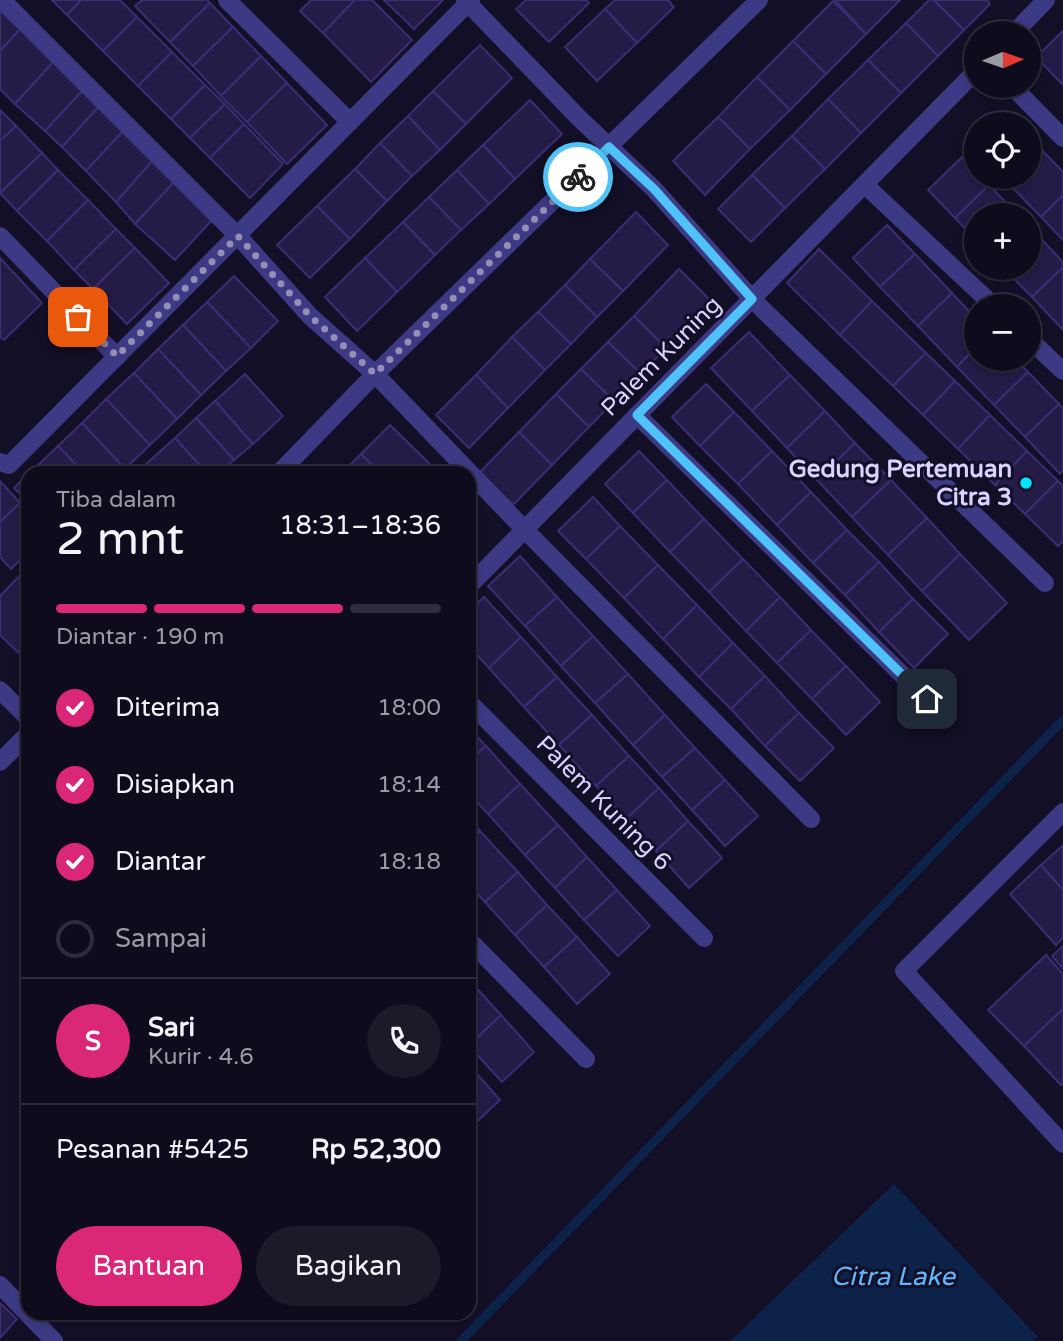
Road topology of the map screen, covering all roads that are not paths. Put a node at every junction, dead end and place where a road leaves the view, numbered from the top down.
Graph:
1 (2, 0) edge
2 (227, 0) edge
3 (759, 0) edge
4 (1046, 0) edge
5 (468, 1) edge
6 (1026, 21) edge
7 (964, 83) edge
8 (1024, 98) edge
9 (350, 122) junction
10 (1063, 138) edge
11 (609, 147) junction
12 (864, 185) junction
13 (0, 236) edge
14 (238, 236) junction
15 (981, 294) edge
16 (752, 299) junction
17 (1041, 350) edge
18 (117, 356) junction
19 (1063, 371) edge
20 (375, 374) junction
21 (637, 415) junction
22 (5, 463) edge
23 (286, 466) edge
24 (463, 466) edge
25 (476, 479) edge
26 (525, 530) junction
27 (476, 579) edge
28 (1045, 583) dead end
29 (0, 690) edge
30 (927, 699) dead end
31 (476, 709) edge
32 (21, 711) edge
33 (21, 741) edge
34 (0, 762) edge
35 (1063, 812) edge
36 (811, 819) dead end
37 (704, 938) dead end
38 (476, 947) edge
39 (586, 1059) dead end
40 (1063, 1144) edge
41 (0, 1285) edge
42 (21, 1307) edge
43 (33, 1320) edge
44 (52, 1340) edge

1 - 14 street
2 - 9 street
3 - 11 street
4 - 6 street
5 - 9 street
5 - 11 street
7 - 12 street, Palem Kuning
8 - 10 street
9 - 14 street
11 - 16 street
11 - 20 street
12 - 15 street
12 - 16 street, Palem Kuning
13 - 18 street
14 - 18 street
14 - 20 street
16 - 21 street, Palem Kuning
16 - 28 street
17 - 19 street
18 - 22 street
20 - 23 street
20 - 24 street
21 - 26 street, Palem Kuning
21 - 30 street
25 - 26 street
26 - 27 street, Palem Kuning
26 - 36 street
29 - 32 street
31 - 37 street, Palem Kuning 6
33 - 34 street
35 - 40 street
38 - 39 street
41 - 42 street
43 - 44 street

